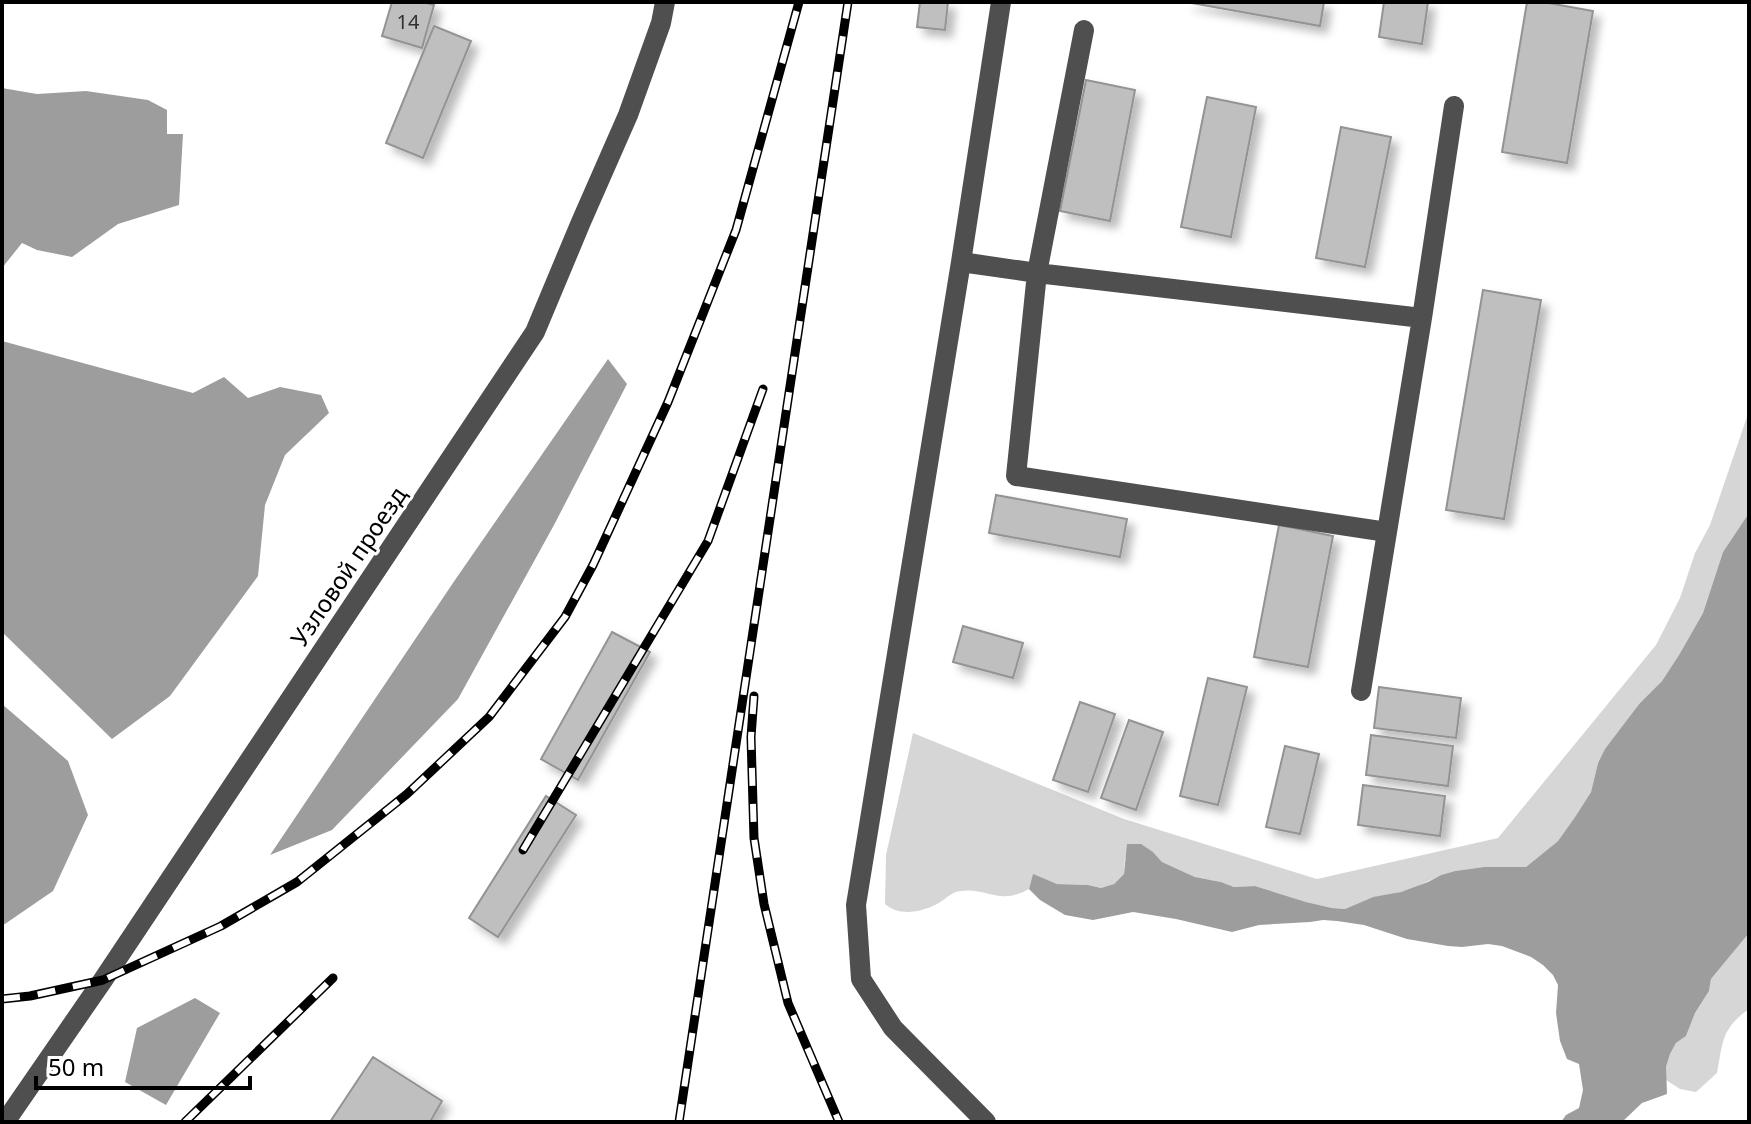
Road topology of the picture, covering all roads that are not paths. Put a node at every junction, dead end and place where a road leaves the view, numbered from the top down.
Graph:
1 (665, 2) edge
2 (1001, 2) edge
3 (1084, 30) dead end
4 (1454, 106) dead end
5 (961, 262) junction
6 (1037, 273) junction
7 (1422, 318) junction
8 (1387, 532) junction
9 (1361, 691) dead end
10 (5, 1122) edge
11 (986, 1122) edge

1 - 10 street, Узловой проезд
2 - 5 street
3 - 6 street
4 - 7 street
5 - 6 street
5 - 11 street
6 - 7 street
6 - 8 street
7 - 8 street
8 - 9 street

